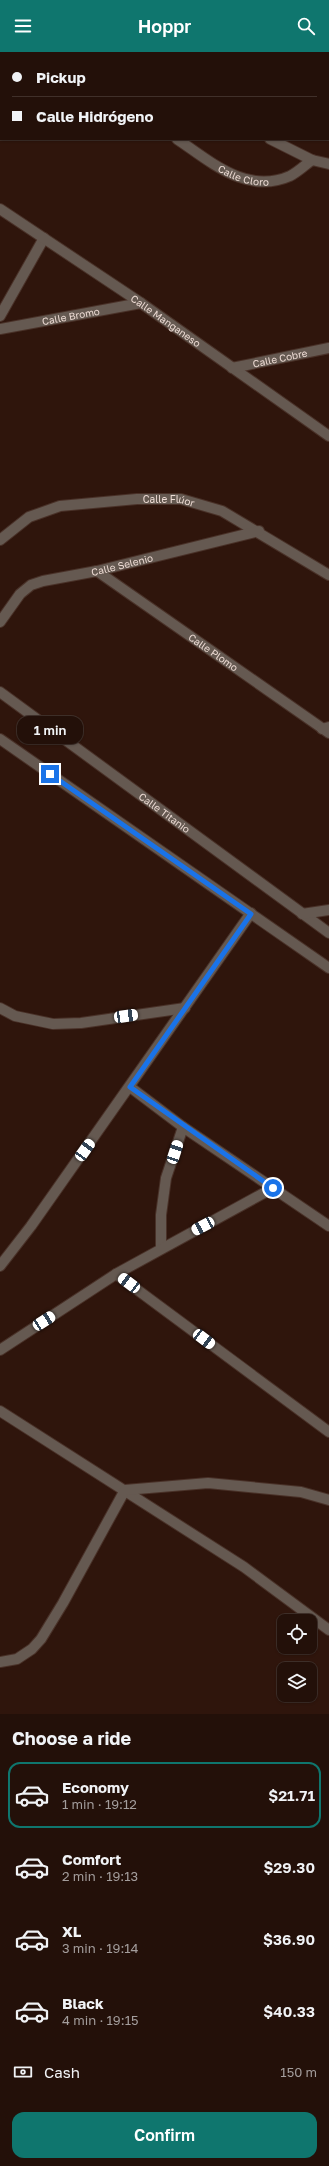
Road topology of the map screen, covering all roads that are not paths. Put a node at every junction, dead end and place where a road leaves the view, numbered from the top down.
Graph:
1 (178, 140) edge
2 (272, 140) edge
3 (312, 160) junction
4 (329, 164) edge
5 (0, 209) edge
6 (44, 238) junction
7 (141, 303) junction
8 (0, 316) edge
9 (0, 329) edge
10 (329, 348) edge
11 (232, 368) junction
12 (329, 436) edge
13 (259, 531) junction
14 (0, 540) edge
15 (97, 571) junction
16 (329, 575) edge
17 (0, 622) edge
18 (0, 692) edge
19 (327, 730) edge
20 (0, 739) edge
21 (329, 910) edge
22 (251, 914) junction
23 (302, 914) junction
24 (329, 933) edge
25 (329, 968) edge
26 (0, 1008) edge
27 (185, 1008) junction
28 (130, 1087) junction
29 (183, 1127) junction
30 (273, 1188) junction
31 (329, 1226) edge
32 (161, 1248) junction
33 (0, 1266) edge
34 (116, 1274) junction
35 (3, 1345) edge
36 (0, 1411) edge
37 (329, 1432) edge
38 (125, 1490) junction
39 (329, 1500) edge
40 (329, 1630) edge
41 (0, 1662) edge

1 - 3 street, Calle Cloro
2 - 3 street
3 - 4 street
5 - 6 street, Calle Manganeso
6 - 7 street, Calle Manganeso
6 - 8 street
7 - 9 street, Calle Bromo
7 - 11 street, Calle Manganeso
10 - 11 street, Calle Cobre
11 - 12 street, Calle Manganeso
13 - 14 street, Calle Flúor
13 - 15 street, Calle Selenio
13 - 16 street, Calle Flúor
15 - 17 street, Calle Selenio
15 - 19 street, Calle Plomo
18 - 23 street, Calle Titanio
20 - 22 street
21 - 23 street
22 - 25 street
22 - 27 street
23 - 24 street, Calle Titanio
26 - 27 street
27 - 28 street
28 - 29 street
28 - 33 street
29 - 30 street
29 - 32 street
30 - 31 street
30 - 32 street
32 - 34 street
34 - 35 street
34 - 37 street
36 - 38 street
38 - 39 street
38 - 40 street
38 - 41 street

